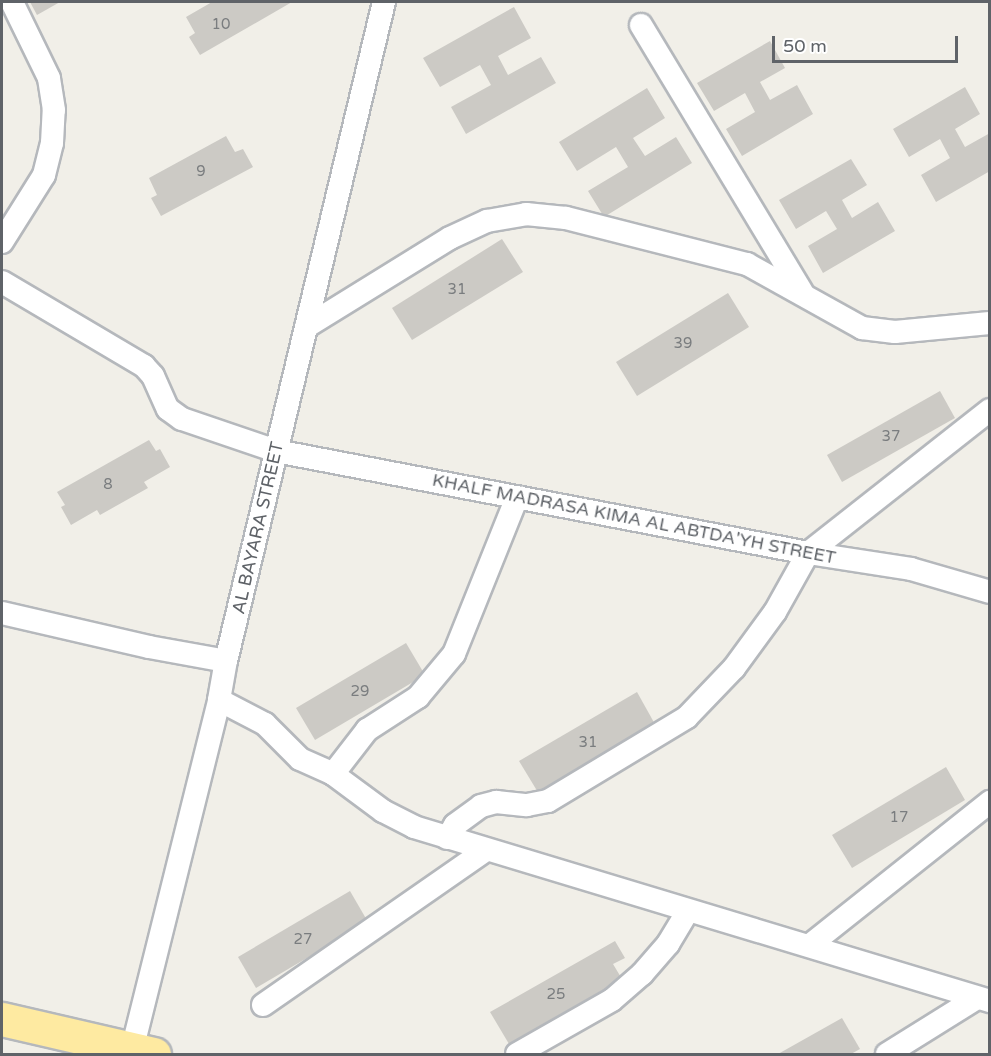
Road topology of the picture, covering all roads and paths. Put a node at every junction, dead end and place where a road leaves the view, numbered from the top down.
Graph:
1 (12, 2) edge
2 (384, 2) edge
3 (641, 25) dead end
4 (2, 242) edge
5 (2, 282) edge
6 (803, 293) junction
7 (990, 323) edge
8 (306, 327) junction
9 (990, 410) edge
10 (276, 451) junction
11 (517, 497) junction
12 (808, 553) junction
13 (990, 592) edge
14 (2, 613) edge
15 (226, 661) junction
16 (219, 700) junction
17 (333, 774) junction
18 (990, 802) edge
19 (447, 838) junction
20 (486, 850) junction
21 (688, 911) junction
22 (810, 945) junction
23 (983, 999) edge
24 (263, 1005) dead end
25 (2, 1019) edge
26 (139, 1053) edge
27 (517, 1054) edge
28 (887, 1054) edge

1 - 4 street
2 - 8 street, AL BAYARA STREET
3 - 6 street
5 - 10 street, KHALF MADRASA KIMA AL ABTDA'YH STREET
6 - 7 street
6 - 8 street
8 - 10 street, AL BAYARA STREET
9 - 12 street
10 - 11 street, KHALF MADRASA KIMA AL ABTDA'YH STREET
10 - 15 street, AL BAYARA STREET
11 - 12 street, KHALF MADRASA KIMA AL ABTDA'YH STREET
11 - 17 street
12 - 13 street, KHALF MADRASA KIMA AL ABTDA'YH STREET
12 - 19 street
14 - 15 street
15 - 16 street, AL BAYARA STREET
16 - 17 street
16 - 26 street, AL BAYARA STREET
17 - 19 street
18 - 22 street
19 - 20 street
20 - 21 street
20 - 24 street
21 - 22 street
21 - 27 street
22 - 23 street
23 - 28 street
25 - 26 highway

